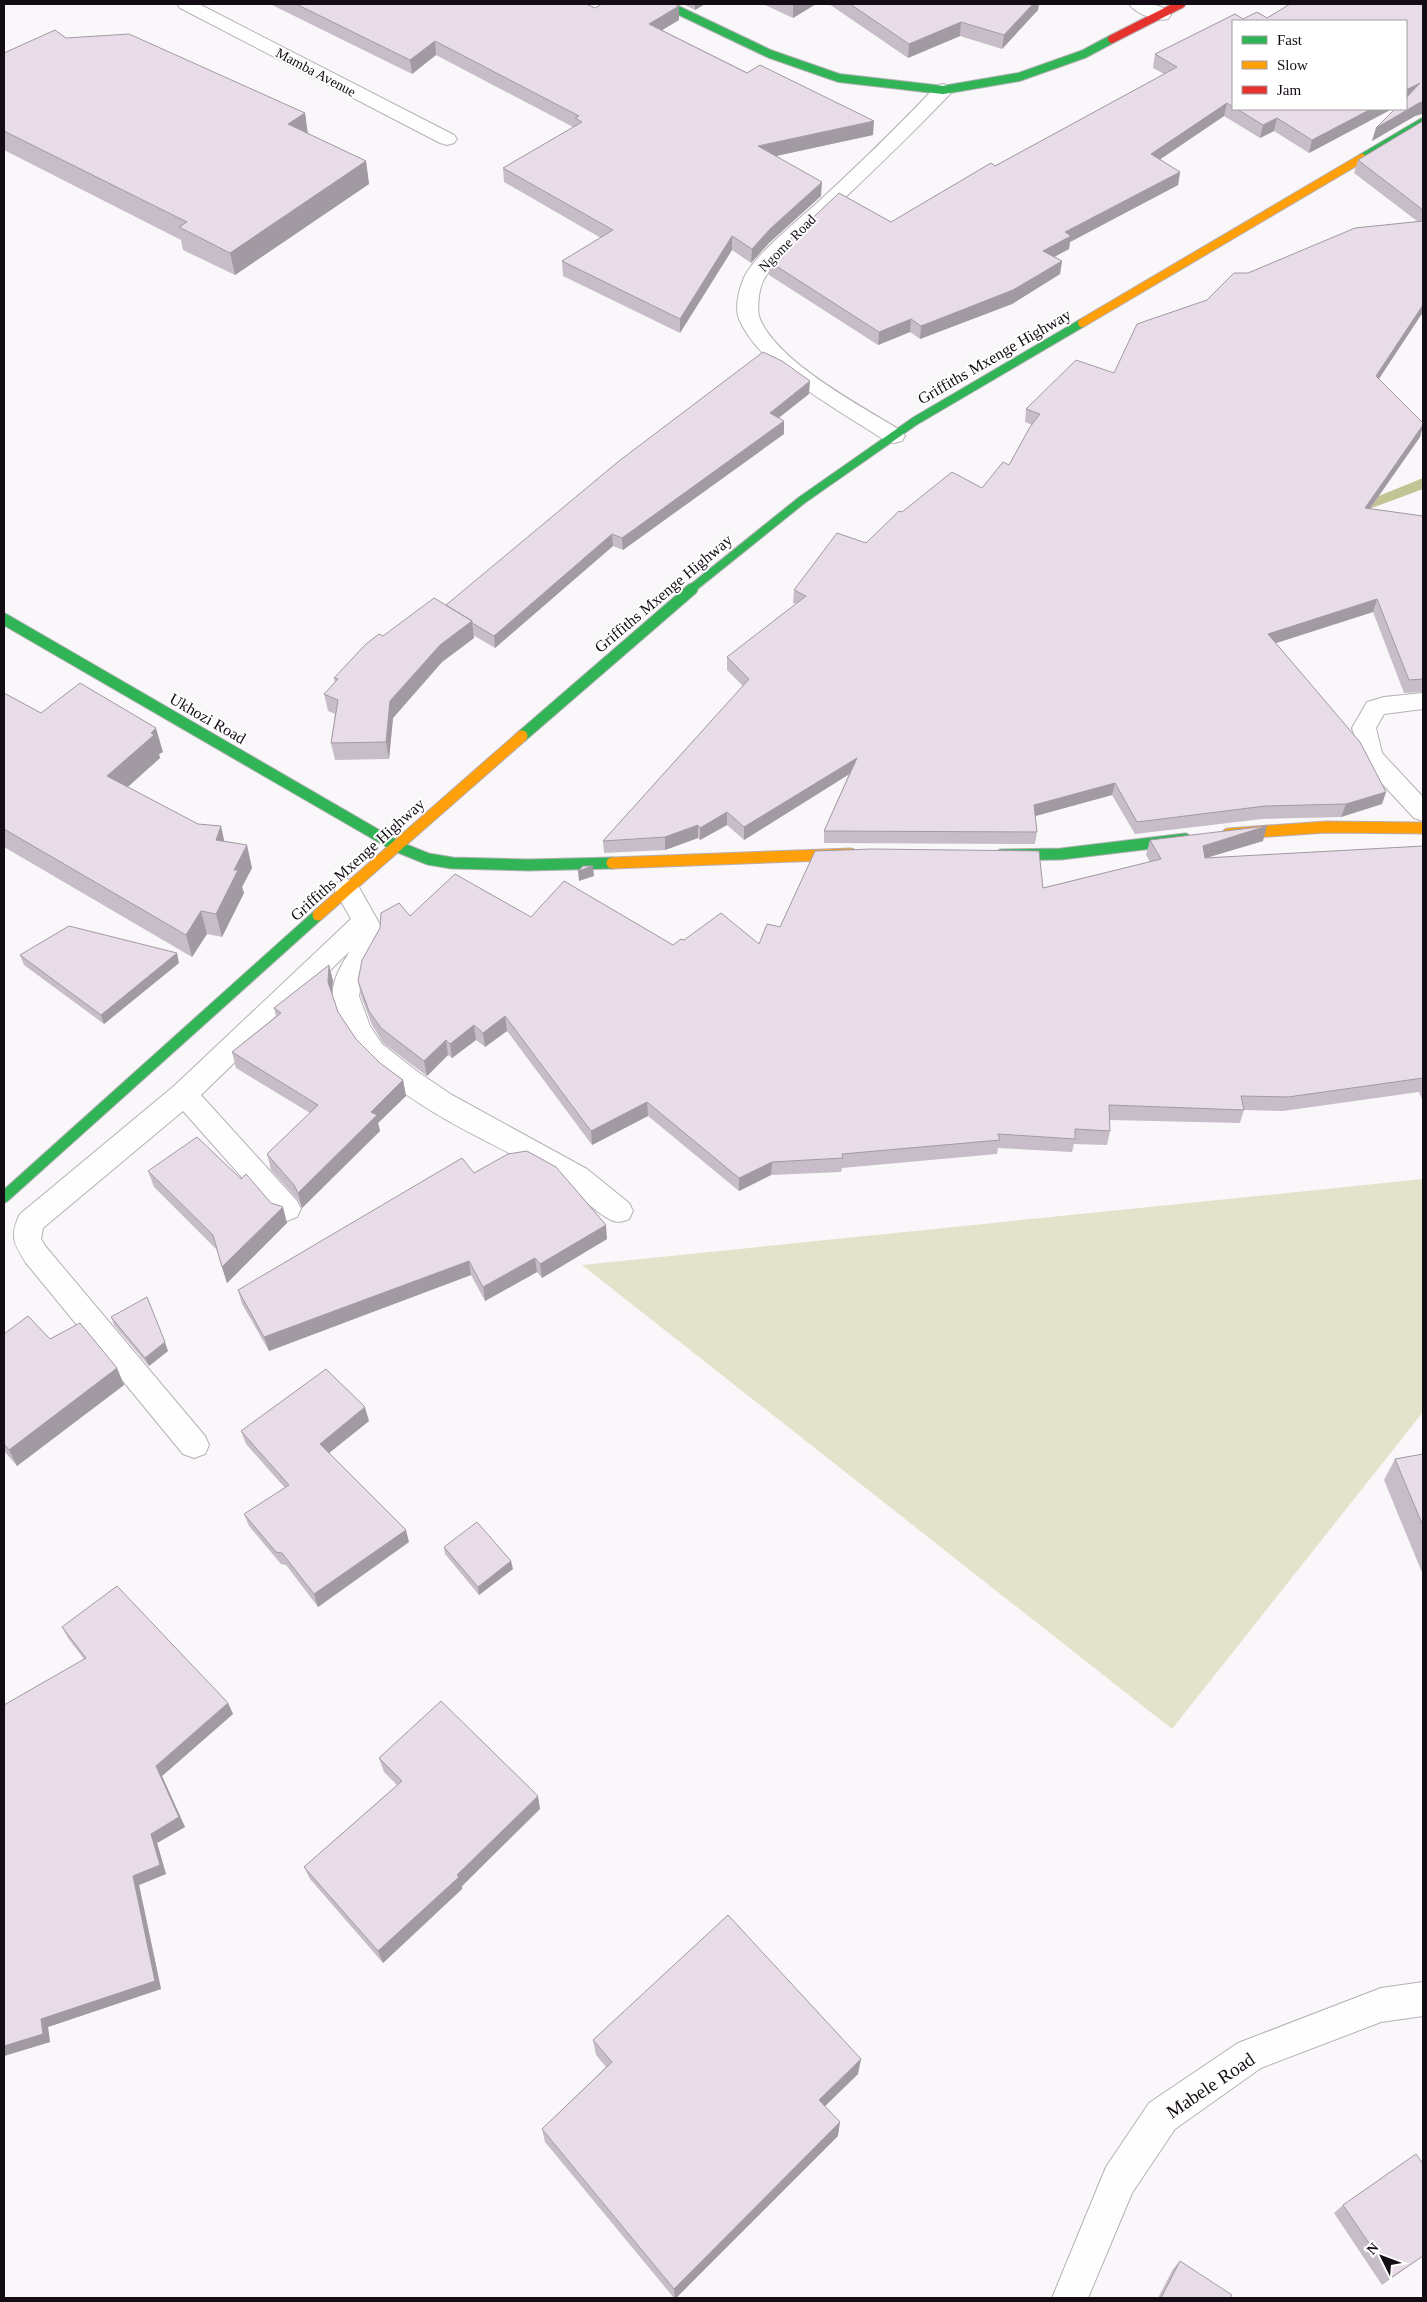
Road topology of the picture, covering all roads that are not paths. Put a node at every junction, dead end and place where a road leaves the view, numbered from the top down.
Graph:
1 (186, 4) edge
2 (665, 4) edge
3 (1138, 4) edge
4 (1181, 4) edge
5 (1162, 14) junction
6 (943, 90) junction
7 (1423, 122) edge
8 (447, 139) dead end
9 (894, 436) junction
10 (4, 619) edge
11 (1423, 701) edge
12 (1423, 812) edge
13 (1423, 828) edge
14 (1213, 836) edge
15 (1193, 838) edge
16 (396, 846) junction
17 (861, 853) edge
18 (989, 855) edge
19 (347, 890) junction
20 (365, 921) junction
21 (184, 1094) junction
22 (4, 1197) edge
23 (287, 1209) dead end
24 (619, 1211) dead end
25 (194, 1445) dead end
26 (1423, 1999) edge
27 (1070, 2298) edge

1 - 8 street, Mamba Avenue
2 - 6 street
3 - 5 street
4 - 5 street
5 - 6 street
6 - 9 street, Ngome Road
7 - 9 street, Griffiths Mxenge Highway
9 - 16 street, Griffiths Mxenge Highway
10 - 16 street, Ukhozi Road
11 - 12 street
13 - 14 street
15 - 18 street
16 - 17 street, Ukhozi Road
16 - 19 street, Griffiths Mxenge Highway
19 - 20 street
19 - 22 street, Griffiths Mxenge Highway
20 - 21 street
20 - 24 street
21 - 23 street
21 - 25 street
26 - 27 street, Mabele Road

